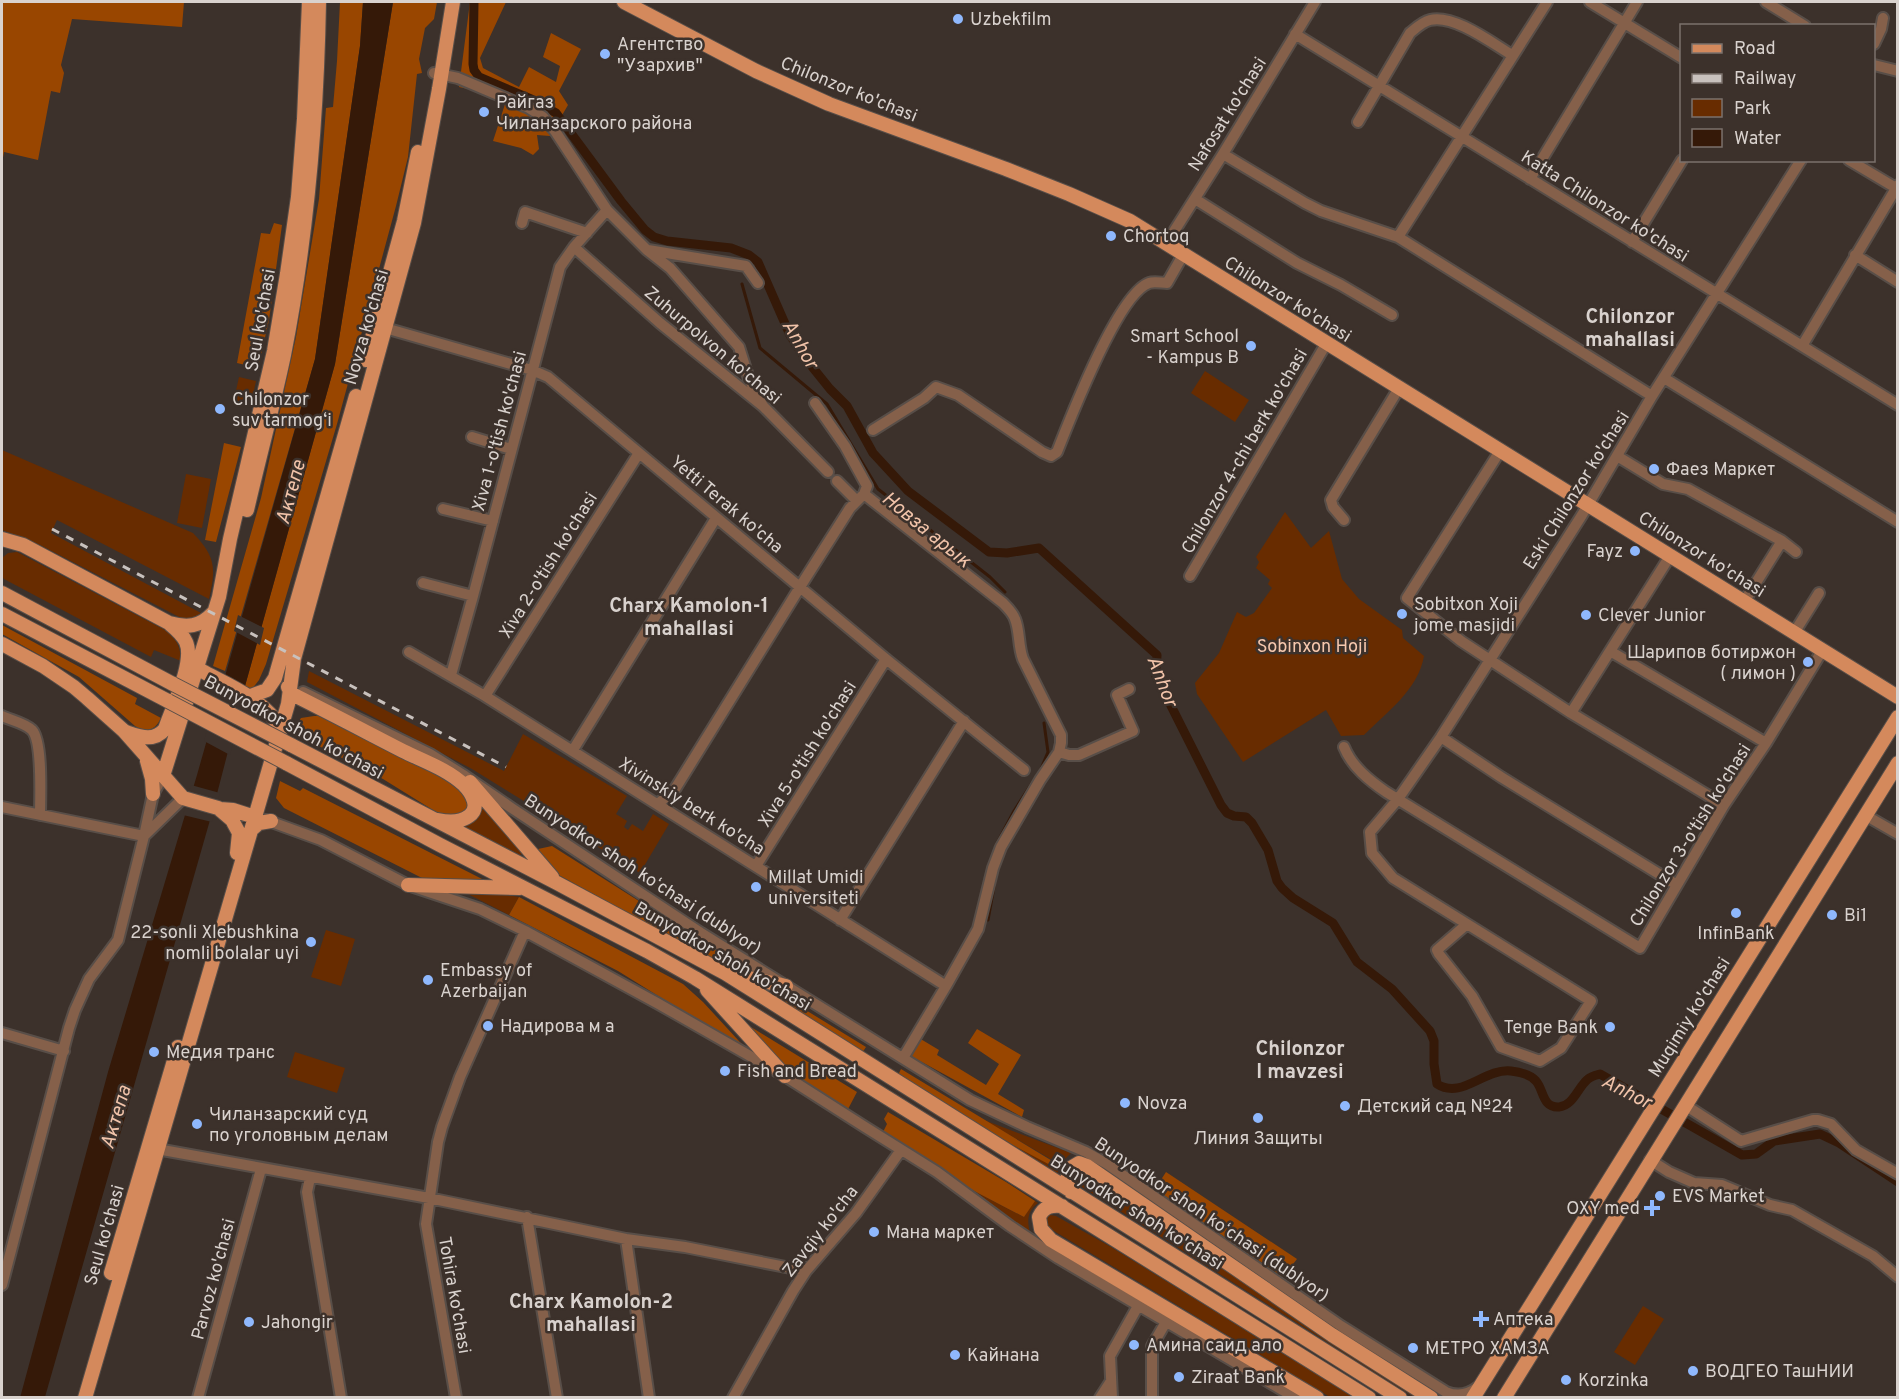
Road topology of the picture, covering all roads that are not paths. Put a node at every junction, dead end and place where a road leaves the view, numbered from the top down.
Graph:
1 (309, 2) edge
2 (320, 2) edge
3 (446, 2) edge
4 (453, 2) edge
5 (624, 2) edge
6 (1315, 2) edge
7 (1546, 2) edge
8 (1590, 2) edge
9 (1637, 2) edge
10 (1766, 2) edge
11 (1882, 18) dead end
12 (1625, 21) junction
13 (1801, 24) edge
14 (1295, 34) junction
15 (1875, 42) edge
16 (1512, 55) junction
17 (1680, 57) edge
18 (1875, 64) edge
19 (1898, 71) edge
20 (437, 74) junction
21 (1379, 86) junction
22 (1358, 122) dead end
23 (1461, 136) junction
24 (1223, 154) junction
25 (1681, 162) edge
26 (1800, 162) edge
27 (1853, 162) edge
28 (1530, 178) junction
29 (1897, 187) edge
30 (1195, 199) junction
31 (607, 210) junction
32 (522, 223) dead end
33 (587, 233) junction
34 (1398, 237) junction
35 (1632, 242) junction
36 (1166, 244) junction
37 (574, 247) junction
38 (646, 250) junction
39 (1183, 255) junction
40 (1855, 255) junction
41 (1898, 282) edge
42 (758, 283) dead end
43 (1718, 294) junction
44 (1392, 315) dead end
45 (381, 326) junction
46 (1326, 344) junction
47 (1802, 346) junction
48 (532, 370) junction
49 (1664, 378) junction
50 (1399, 388) junction
51 (1653, 396) junction
52 (815, 403) dead end
53 (1898, 405) edge
54 (763, 406) junction
55 (873, 430) dead end
56 (472, 437) dead end
57 (511, 449) junction
58 (1500, 451) junction
59 (639, 453) junction
60 (1617, 456) junction
61 (828, 472) dead end
62 (837, 481) dead end
63 (861, 497) junction
64 (1588, 504) junction
65 (443, 509) dead end
66 (716, 518) junction
67 (1344, 519) dead end
68 (493, 521) junction
69 (1898, 522) edge
70 (2, 539) edge
71 (1782, 541) junction
72 (1796, 552) dead end
73 (1670, 556) junction
74 (1190, 576) dead end
75 (423, 583) dead end
76 (800, 586) junction
77 (2, 593) edge
78 (1819, 593) dead end
79 (473, 596) junction
80 (1744, 602) junction
81 (214, 611) junction
82 (2, 615) edge
83 (169, 623) junction
84 (1794, 633) junction
85 (2, 644) edge
86 (1610, 651) junction
87 (1822, 651) junction
88 (409, 652) dead end
89 (288, 659) junction
90 (886, 659) junction
91 (1490, 659) junction
92 (204, 674) junction
93 (451, 675) junction
94 (1129, 689) dead end
95 (297, 692) junction
96 (485, 696) junction
97 (249, 697) junction
98 (1898, 697) edge
99 (315, 705) junction
100 (1571, 713) junction
101 (2, 716) edge
102 (1898, 717) edge
103 (964, 722) junction
104 (281, 729) junction
105 (124, 731) junction
106 (1441, 737) junction
107 (1766, 743) junction
108 (1344, 747) dead end
109 (573, 750) junction
110 (142, 751) junction
111 (1059, 752) junction
112 (1898, 763) edge
113 (1024, 770) dead end
114 (163, 776) junction
115 (465, 776) junction
116 (153, 794) junction
117 (183, 798) junction
118 (260, 799) junction
119 (1398, 799) junction
120 (658, 804) junction
121 (1724, 805) junction
122 (2, 807) edge
123 (218, 808) junction
124 (233, 810) junction
125 (40, 815) junction
126 (1865, 815) junction
127 (433, 820) junction
128 (271, 821) joint
129 (253, 823) junction
130 (1898, 834) edge
131 (144, 836) junction
132 (756, 866) junction
133 (557, 883) junction
134 (408, 885) junction
135 (1677, 885) junction
136 (525, 888) junction
137 (1786, 897) junction
138 (1807, 910) junction
139 (840, 920) junction
140 (1467, 924) junction
141 (525, 931) junction
142 (725, 973) junction
143 (695, 978) junction
144 (786, 986) junction
145 (946, 986) junction
146 (2, 1033) edge
147 (64, 1051) junction
148 (903, 1058) junction
149 (785, 1076) junction
150 (1683, 1107) junction
151 (158, 1149) junction
152 (901, 1150) junction
153 (1650, 1160) junction
154 (261, 1169) junction
155 (1898, 1174) edge
156 (310, 1178) junction
157 (1071, 1192) junction
158 (429, 1198) junction
159 (1062, 1206) junction
160 (527, 1217) junction
161 (626, 1239) junction
162 (806, 1271) junction
163 (1898, 1277) edge
164 (2, 1286) edge
165 (1138, 1306) junction
166 (1311, 1313) junction
167 (1166, 1322) junction
168 (1111, 1381) junction
169 (1483, 1382) junction
170 (1506, 1395) edge
171 (75, 1398) edge
172 (85, 1398) edge
173 (198, 1398) edge
174 (341, 1398) edge
175 (456, 1398) edge
176 (557, 1398) edge
177 (649, 1398) edge
178 (733, 1398) edge
179 (1100, 1398) edge
180 (1112, 1398) edge
181 (1152, 1398) edge
182 (1296, 1398) edge
183 (1317, 1398) edge
184 (1369, 1398) edge
185 (1400, 1398) edge
186 (1431, 1398) edge
187 (1473, 1398) edge

1 - 81 main road, Seul ko'chasi
2 - 92 main road, Seul ko'chasi
3 - 20 main road, Novza ko'chasi
4 - 20 main road, Novza ko'chasi
5 - 36 main road, Chilonzor ko'chasi
6 - 14 street, Nafosat ko'chasi
7 - 16 street
8 - 12 street
9 - 12 street
10 - 13 street
11 - 15 street
12 - 17 street
12 - 28 street
14 - 21 street, Katta Chilonzor ko'chasi
14 - 24 street, Nafosat ko'chasi
16 - 21 street
16 - 23 street
18 - 19 street
20 - 31 street
20 - 45 main road, Novza ko'chasi
21 - 22 street
21 - 23 street, Katta Chilonzor ko'chasi
23 - 28 street, Katta Chilonzor ko'chasi
23 - 34 street
24 - 30 street, Nafosat ko'chasi
24 - 34 street
25 - 35 street
26 - 43 street, Eski Chilonzor ko'chasi
27 - 29 street
28 - 35 street, Katta Chilonzor ko'chasi
29 - 40 street
30 - 36 street, Nafosat ko'chasi
30 - 44 street
31 - 33 street, Xiva 1-o'tish ko'chasi
31 - 38 street
32 - 33 street
33 - 37 street, Xiva 1-o'tish ko'chasi
34 - 51 street
35 - 43 street, Katta Chilonzor ko'chasi
36 - 39 main road, Chilonzor ko'chasi
37 - 48 street, Xiva 1-o'tish ko'chasi
37 - 54 street, Zuhurpolvon ko'chasi
38 - 42 street
38 - 54 street
39 - 46 main road, Chilonzor ko'chasi
39 - 55 street
40 - 41 street
40 - 47 street
43 - 47 street, Katta Chilonzor ko'chasi
43 - 49 street, Eski Chilonzor ko'chasi
45 - 48 street, Yetti Terak ko'cha
45 - 89 main road, Novza ko'chasi
46 - 50 main road, Chilonzor ko'chasi
46 - 74 street, Chilonzor 4-chi berk ko'chasi
47 - 53 street, Katta Chilonzor ko'chasi
48 - 57 street, Xiva 1-o'tish ko'chasi
48 - 59 street, Yetti Terak ko'cha
49 - 51 street, Eski Chilonzor ko'chasi
49 - 69 street
50 - 58 main road, Chilonzor ko'chasi
50 - 67 street
51 - 60 street, Eski Chilonzor ko'chasi
52 - 63 street
54 - 61 street, Zuhurpolvon ko'chasi
56 - 57 street
57 - 68 street, Xiva 1-o'tish ko'chasi
58 - 64 main road, Chilonzor ko'chasi
58 - 91 street
59 - 66 street, Yetti Terak ko'cha
59 - 96 street, Xiva 2-o'tish ko'chasi
60 - 64 street, Eski Chilonzor ko'chasi
60 - 71 street
62 - 63 street
63 - 76 street
63 - 111 street
64 - 73 main road, Chilonzor ko'chasi
64 - 91 street, Eski Chilonzor ko'chasi
65 - 68 street
66 - 76 street, Yetti Terak ko'cha
66 - 109 street
68 - 79 street, Xiva 1-o'tish ko'chasi
70 - 83 main road
71 - 72 street
71 - 80 street
73 - 80 main road, Chilonzor ko'chasi
73 - 86 street
75 - 79 street
76 - 90 street, Yetti Terak ko'cha
76 - 120 street
77 - 127 main road, Bunyodkor shoh ko'chasi, bridge
78 - 84 street
79 - 93 street, Xiva 1-o'tish ko'chasi
80 - 84 main road, Chilonzor ko'chasi
81 - 83 main road
81 - 92 main road, Seul ko'chasi
82 - 136 main road, Bunyodkor shoh ko'chasi, bridge
83 - 105 main road
84 - 87 main road, Chilonzor ko'chasi
85 - 105 main road
86 - 100 street
86 - 107 street
87 - 98 main road, Chilonzor ko'chasi
87 - 107 street, Chilonzor 3-o'tish ko'chasi
88 - 93 street, Xivinskiy berk ko'cha
89 - 95 main road
89 - 97 main road, Novza ko'chasi
90 - 103 street, Yetti Terak ko'cha
90 - 132 street, Xiva 5-o'tish ko'chasi
91 - 100 street
91 - 106 street, Eski Chilonzor ko'chasi
92 - 97 main road
92 - 114 main road, Seul ko'chasi
93 - 96 street, Xivinskiy berk ko'cha
94 - 111 street
95 - 97 main road
95 - 99 main road
95 - 104 main road
95 - 115 street, Bunyodkor shoh koʻchasi (dublyor)
96 - 109 street, Xivinskiy berk ko'cha
97 - 104 main road
99 - 104 main road
99 - 127 main road
100 - 121 street
101 - 125 street
102 - 137 main road, Muqimiy ko'chasi
103 - 113 street, Yetti Terak ko'cha
103 - 139 street
104 - 118 main road, Seul ko'chasi
105 - 110 main road
106 - 119 street, Eski Chilonzor ko'chasi
106 - 135 street
107 - 121 street, Chilonzor 3-o'tish ko'chasi
108 - 119 street
109 - 120 street, Xivinskiy berk ko'cha
110 - 114 main road
110 - 116 main road
111 - 145 street
112 - 126 main road
114 - 116 street
114 - 117 main road
115 - 133 main road
115 - 144 street, Bunyodkor shoh koʻchasi (dublyor)
116 - 131 street
117 - 123 main road
117 - 131 street
118 - 124 main road
118 - 129 main road, Seul ko'chasi
119 - 135 street, Chilonzor 3-o'tish ko'chasi
119 - 140 street, Eski Chilonzor ko'chasi
120 - 132 street, Xivinskiy berk ko'cha
121 - 135 street, Chilonzor 3-o'tish ko'chasi
122 - 125 street
123 - 124 main road
123 - 151 main road, Seul ko'chasi
124 - 129 main road
125 - 131 street
126 - 130 street
126 - 138 main road
127 - 133 main road, Bunyodkor shoh ko'chasi
128 - 129 main road
128 - 134 street
129 - 151 main road, Seul ko'chasi
131 - 147 street
132 - 139 street, Xivinskiy berk ko'cha
133 - 142 main road, Bunyodkor shoh ko'chasi
134 - 136 main road
134 - 141 street
136 - 143 main road, Bunyodkor shoh ko'chasi
137 - 138 main road
137 - 169 main road, Muqimiy ko'chasi
138 - 150 main road
139 - 145 street, Xivinskiy berk ko'cha
140 - 140 street, Eski Chilonzor ko'chasi
141 - 149 street
141 - 158 street, Tohira ko'chasi
142 - 144 main road
142 - 157 main road, Bunyodkor shoh ko'chasi
143 - 149 main road
143 - 159 main road, Bunyodkor shoh ko'chasi
144 - 148 street, Bunyodkor shoh koʻchasi (dublyor)
145 - 148 street
146 - 147 street
147 - 164 street
148 - 166 street, Bunyodkor shoh koʻchasi (dublyor)
149 - 152 street
150 - 153 main road
150 - 155 street
151 - 154 street
151 - 171 main road, Seul ko'chasi
151 - 172 main road, Seul ko'chasi
152 - 162 street, Zavqiy ko'cha
152 - 165 street
153 - 163 street
153 - 170 main road
154 - 156 street
154 - 173 street, Parvoz ko'chasi
156 - 158 street
156 - 174 street
157 - 166 main road
157 - 185 main road, Bunyodkor shoh ko'chasi
158 - 160 street
158 - 175 street, Tohira ko'chasi
159 - 183 main road
159 - 184 main road, Bunyodkor shoh ko'chasi
160 - 161 street
160 - 176 street
161 - 162 street
161 - 177 street
162 - 178 street, Zavqiy ko'cha
165 - 167 street
165 - 168 street
166 - 169 street, Bunyodkor shoh koʻchasi (dublyor)
166 - 186 main road
167 - 181 street
167 - 182 street
168 - 179 street
168 - 180 street
169 - 187 main road, Muqimiy ko'chasi

